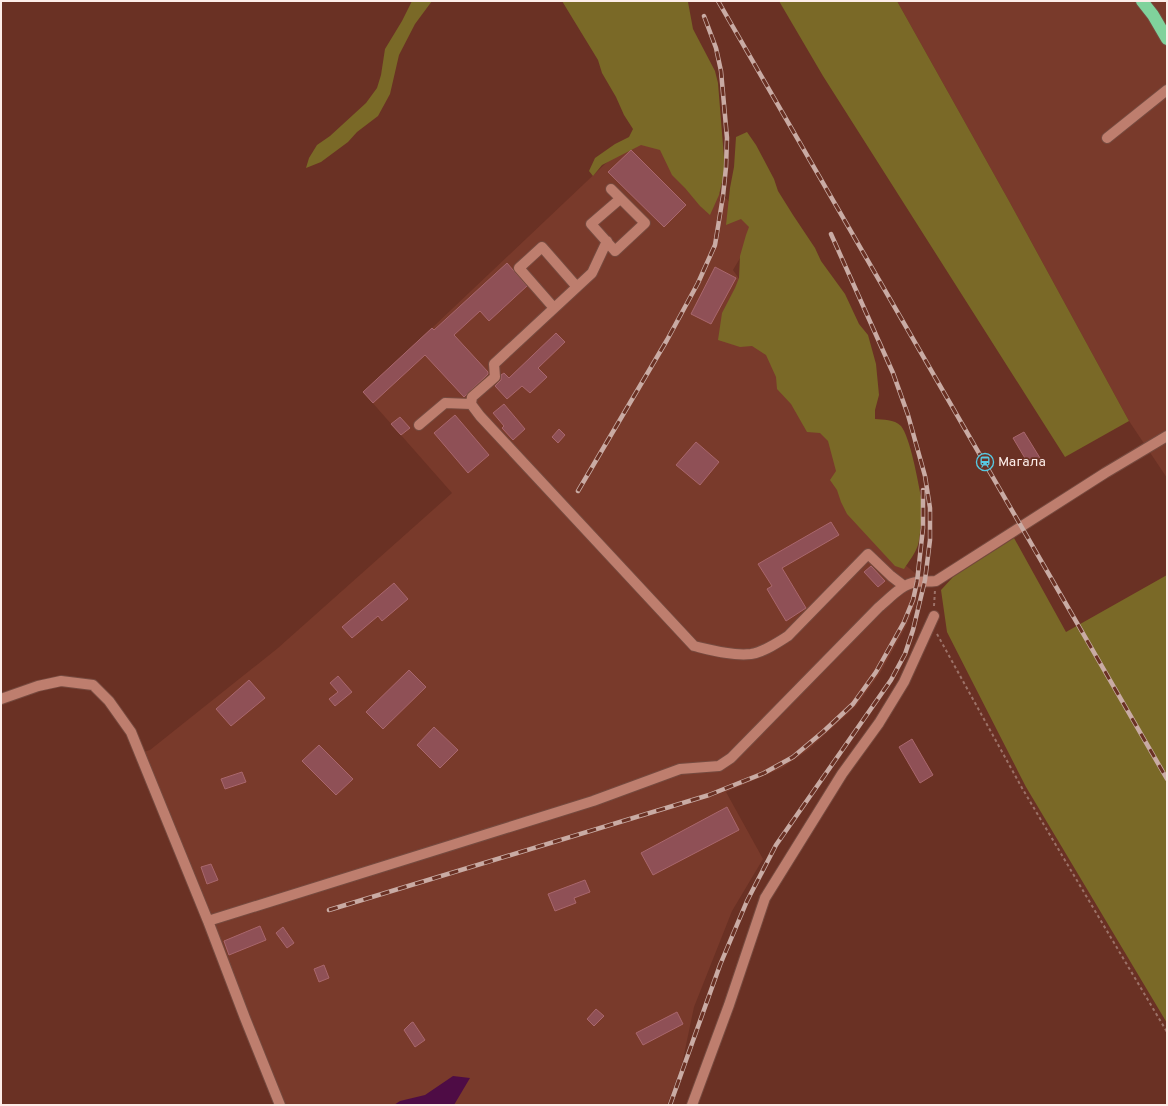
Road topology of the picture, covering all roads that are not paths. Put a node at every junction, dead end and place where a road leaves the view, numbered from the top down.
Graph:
1 (1142, 1) edge
2 (1153, 15) junction
3 (1167, 25) edge
4 (1167, 39) edge
5 (1167, 90) edge
6 (1107, 138) dead end
7 (611, 189) dead end
8 (620, 199) junction
9 (607, 241) junction
10 (577, 287) junction
11 (554, 308) junction
12 (471, 404) junction
13 (420, 425) dead end
14 (1167, 436) edge
15 (904, 586) junction
16 (934, 616) road end
17 (1, 699) edge
18 (208, 921) junction
19 (280, 1105) edge
20 (692, 1105) edge

1 - 2 highway
2 - 3 highway
2 - 4 highway
5 - 6 lane
7 - 8 lane
8 - 9 lane
8 - 9 lane
9 - 10 lane
10 - 11 lane
10 - 11 lane
11 - 12 lane
12 - 13 lane
12 - 15 lane
14 - 15 lane
15 - 18 lane
16 - 20 lane
17 - 18 lane
18 - 19 lane

